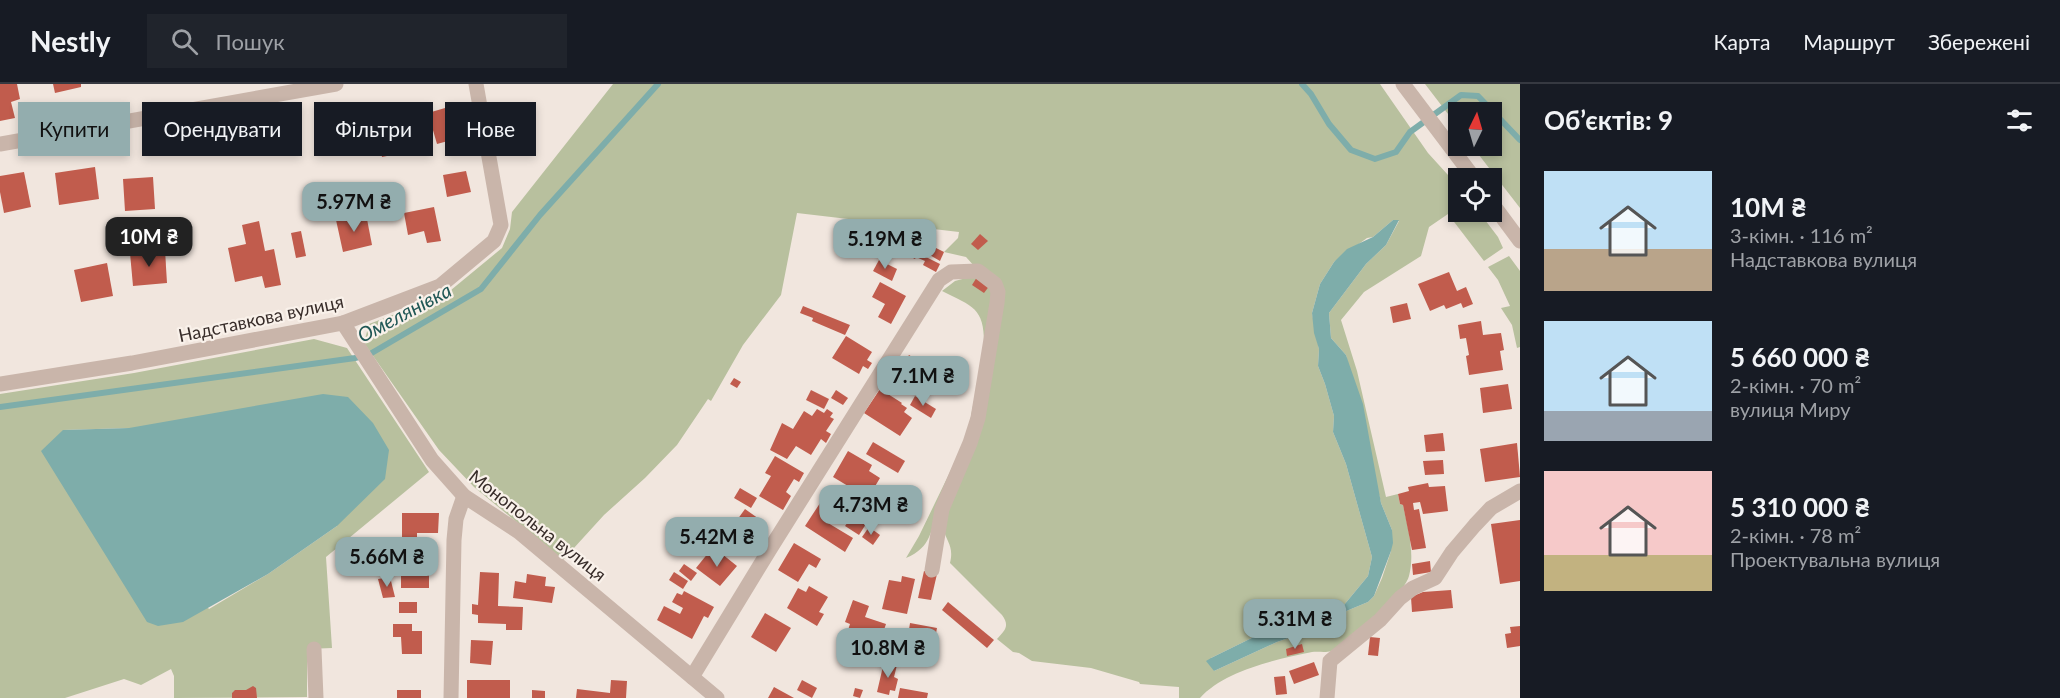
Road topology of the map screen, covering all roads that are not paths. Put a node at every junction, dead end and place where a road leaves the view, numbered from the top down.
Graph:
1 (336, 84) edge
2 (476, 84) edge
3 (1403, 84) edge
4 (0, 144) edge
5 (1466, 168) edge
6 (1502, 217) edge
7 (1520, 241) edge
8 (343, 323) junction
9 (0, 384) edge
10 (1520, 491) edge
11 (464, 496) junction
12 (932, 570) dead end
13 (314, 649) dead end
14 (692, 677) junction
15 (316, 698) edge
16 (451, 698) edge
17 (717, 698) edge
18 (1327, 698) edge

1 - 4 street
2 - 8 street, Надставкова вулиця
3 - 5 street
6 - 7 street
8 - 9 street, Надставкова вулиця
8 - 11 street, Монопольна вулиця
10 - 18 street
11 - 14 street, Монопольна вулиця
11 - 16 street
12 - 14 street
13 - 15 street
14 - 17 street, Монопольна вулиця

